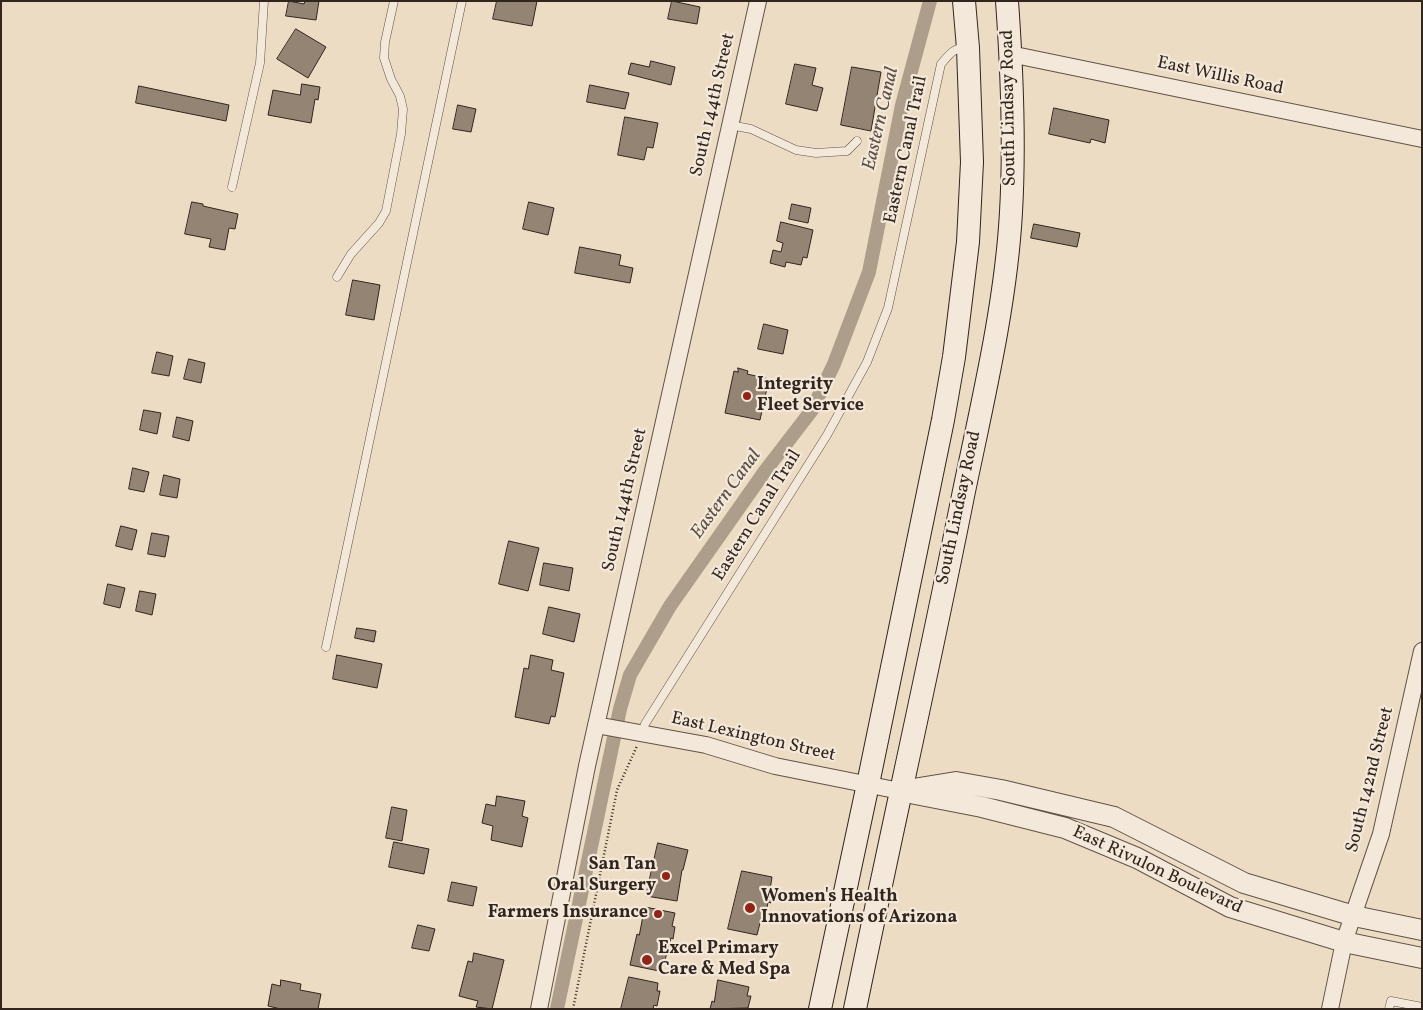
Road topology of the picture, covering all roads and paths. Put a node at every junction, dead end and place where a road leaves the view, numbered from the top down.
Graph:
1 (264, 1) edge
2 (394, 1) edge
3 (462, 1) edge
4 (964, 1) edge
5 (1007, 1) edge
6 (755, 2) edge
7 (968, 48) junction
8 (1010, 54) junction
9 (730, 125) junction
10 (1422, 139) edge
11 (857, 141) dead end
12 (232, 187) dead end
13 (337, 277) dead end
14 (326, 647) dead end
15 (1422, 651) edge
16 (1417, 695) edge
17 (601, 726) junction
18 (638, 732) junction
19 (868, 784) junction
20 (900, 791) junction
21 (1354, 916) junction
22 (1422, 930) edge
23 (1344, 942) junction
24 (1422, 958) edge
25 (1422, 1007) edge
26 (540, 1009) edge
27 (573, 1009) edge
28 (820, 1009) edge
29 (854, 1009) edge
30 (1330, 1009) edge
31 (1389, 1009) edge

1 - 12 lane
2 - 13 lane
3 - 14 lane
4 - 7 main road, South Lindsay Road
5 - 8 main road, South Lindsay Road
6 - 9 street, South 144th Street
7 - 18 lane, Eastern Canal Trail
7 - 19 main road, South Lindsay Road
8 - 10 street, East Willis Road
8 - 20 main road, South Lindsay Road
9 - 11 lane
9 - 17 street, South 144th Street
15 - 16 street, South 142nd Street
16 - 21 street, South 142nd Street
17 - 18 street, East Lexington Street
17 - 26 street, South 144th Street
18 - 19 street, East Lexington Street
18 - 27 path
19 - 20 street, East Lexington Street
19 - 28 main road, South Lindsay Road
20 - 21 street, East Rivulon Boulevard
20 - 23 street, East Rivulon Boulevard
20 - 29 main road, South Lindsay Road
21 - 22 street, East Rivulon Boulevard
21 - 23 street, South 142nd Street
23 - 24 street, East Rivulon Boulevard
23 - 30 street, South 142nd Street
25 - 31 lane

